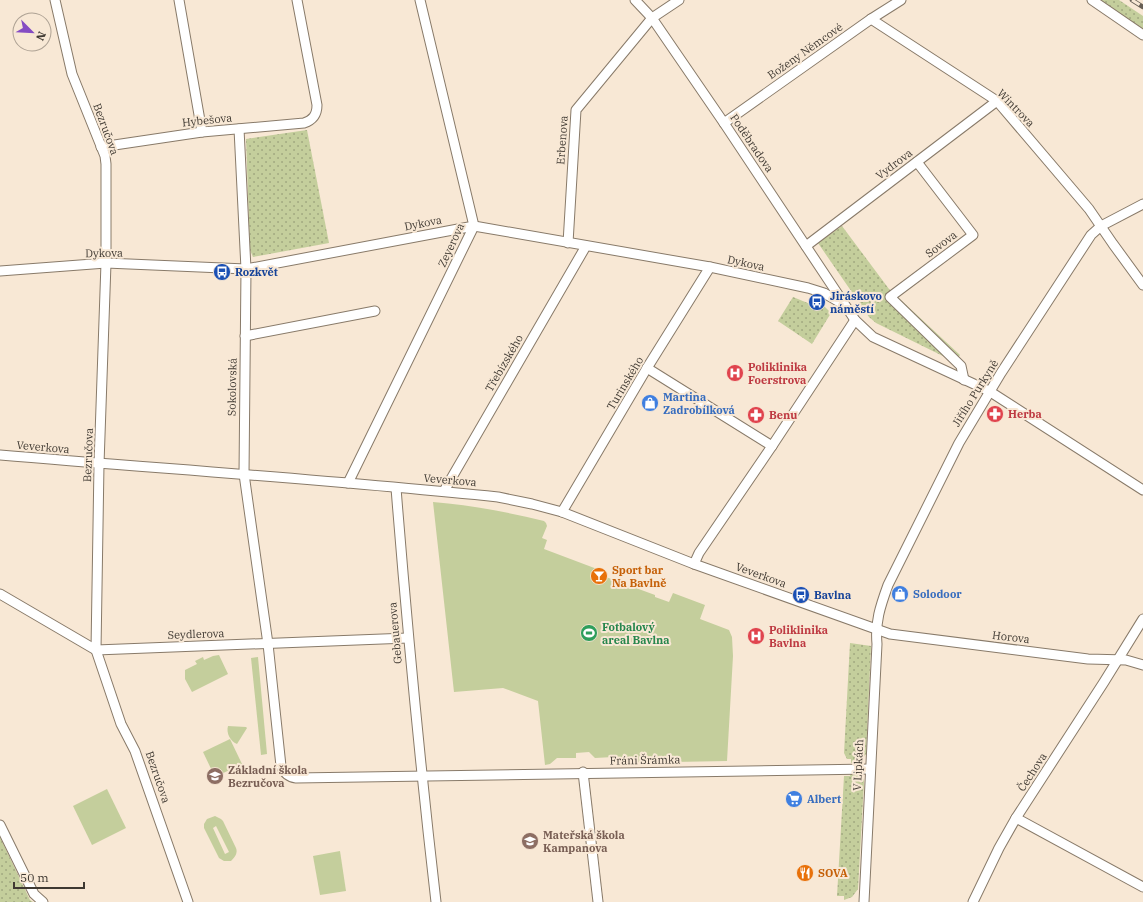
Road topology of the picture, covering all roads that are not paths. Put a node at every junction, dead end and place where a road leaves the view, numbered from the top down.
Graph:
1 (54, 0) edge
2 (179, 0) edge
3 (297, 0) edge
4 (420, 0) edge
5 (635, 0) edge
6 (680, 0) edge
7 (901, 0) edge
8 (1092, 0) edge
9 (652, 18) junction
10 (871, 19) junction
11 (1143, 35) edge
12 (996, 101) junction
13 (724, 123) junction
14 (239, 129) junction
15 (202, 132) junction
16 (101, 147) junction
17 (917, 162) junction
18 (1143, 204) edge
19 (474, 226) junction
20 (1102, 226) junction
21 (568, 242) junction
22 (586, 246) junction
23 (806, 246) junction
24 (106, 263) junction
25 (710, 267) junction
26 (246, 269) junction
27 (0, 271) edge
28 (1143, 285) edge
29 (843, 304) junction
30 (375, 311) dead end
31 (855, 320) junction
32 (245, 336) junction
33 (648, 368) junction
34 (964, 380) junction
35 (989, 391) junction
36 (772, 446) junction
37 (0, 455) edge
38 (99, 464) junction
39 (244, 474) junction
40 (348, 483) junction
41 (396, 488) junction
42 (1143, 490) edge
43 (444, 491) junction
44 (562, 512) junction
45 (694, 564) junction
46 (0, 594) edge
47 (1143, 619) edge
48 (875, 629) junction
49 (408, 638) junction
50 (268, 644) junction
51 (96, 650) junction
52 (1118, 658) junction
53 (1143, 665) edge
54 (870, 768) junction
55 (583, 772) junction
56 (422, 776) junction
57 (1016, 818) junction
58 (0, 825) edge
59 (1143, 888) edge
60 (42, 902) edge
61 (188, 902) edge
62 (436, 902) edge
63 (598, 902) edge
64 (864, 902) edge
65 (973, 902) edge

1 - 16 street, Bezručova
2 - 15 street
3 - 14 street, Hybešova
4 - 19 street, Zeyerova
5 - 9 street, Poděbradova
6 - 9 street, Erbenova
7 - 10 street, Boženy Němcové
8 - 11 street
9 - 13 street, Poděbradova
9 - 21 street, Erbenova
10 - 12 street, Wintrova
10 - 13 street, Boženy Němcové
12 - 17 street, Vydrova
12 - 20 street, Wintrova
13 - 23 street, Poděbradova
14 - 15 street, Hybešova
14 - 26 street, Sokolovská
15 - 16 street, Hybešova
16 - 24 street, Bezručova
17 - 23 street, Vydrova
17 - 34 street, Sovova
18 - 20 street, Jiřího Purkyně
19 - 21 street, Dykova
19 - 26 street, Dykova
19 - 40 street, Zeyerova
20 - 28 street, Wintrova
20 - 35 street, Jiřího Purkyně
21 - 22 street, Dykova
22 - 25 street, Dykova
22 - 43 street, Třebízského
23 - 29 street, Poděbradova
24 - 26 street, Dykova
24 - 27 street, Dykova
24 - 38 street, Bezručova
25 - 29 street, Dykova
25 - 33 street, Turinského
26 - 32 street, Sokolovská
29 - 31 street
30 - 32 street
31 - 34 street
31 - 36 street
32 - 39 street, Sokolovská
33 - 36 street
33 - 44 street, Turinského
34 - 35 street
35 - 42 street
35 - 48 street, Jiřího Purkyně
36 - 45 street
37 - 38 street, Veverkova
38 - 39 street, Veverkova
38 - 51 street, Bezručova
39 - 40 street, Veverkova
39 - 50 street, Sokolovská
40 - 41 street, Veverkova
41 - 43 street, Veverkova
41 - 49 street, Gebauerova
43 - 44 street, Veverkova
44 - 45 street, Veverkova
45 - 48 street, Veverkova
46 - 51 street
47 - 52 street, Čechova
48 - 52 street, Horova
48 - 54 street, V Lipkách
49 - 50 street, Seydlerova
49 - 56 street, Gebauerova
50 - 51 street, Seydlerova
50 - 56 street
51 - 61 street, Bezručova
52 - 53 street, Horova
52 - 57 street, Čechova
54 - 55 street, Fráni Šrámka
54 - 64 street, V Lipkách
55 - 56 street, Fráni Šrámka
55 - 63 street
56 - 62 street, Gebauerova
57 - 59 street
57 - 65 street, Čechova
58 - 60 street

